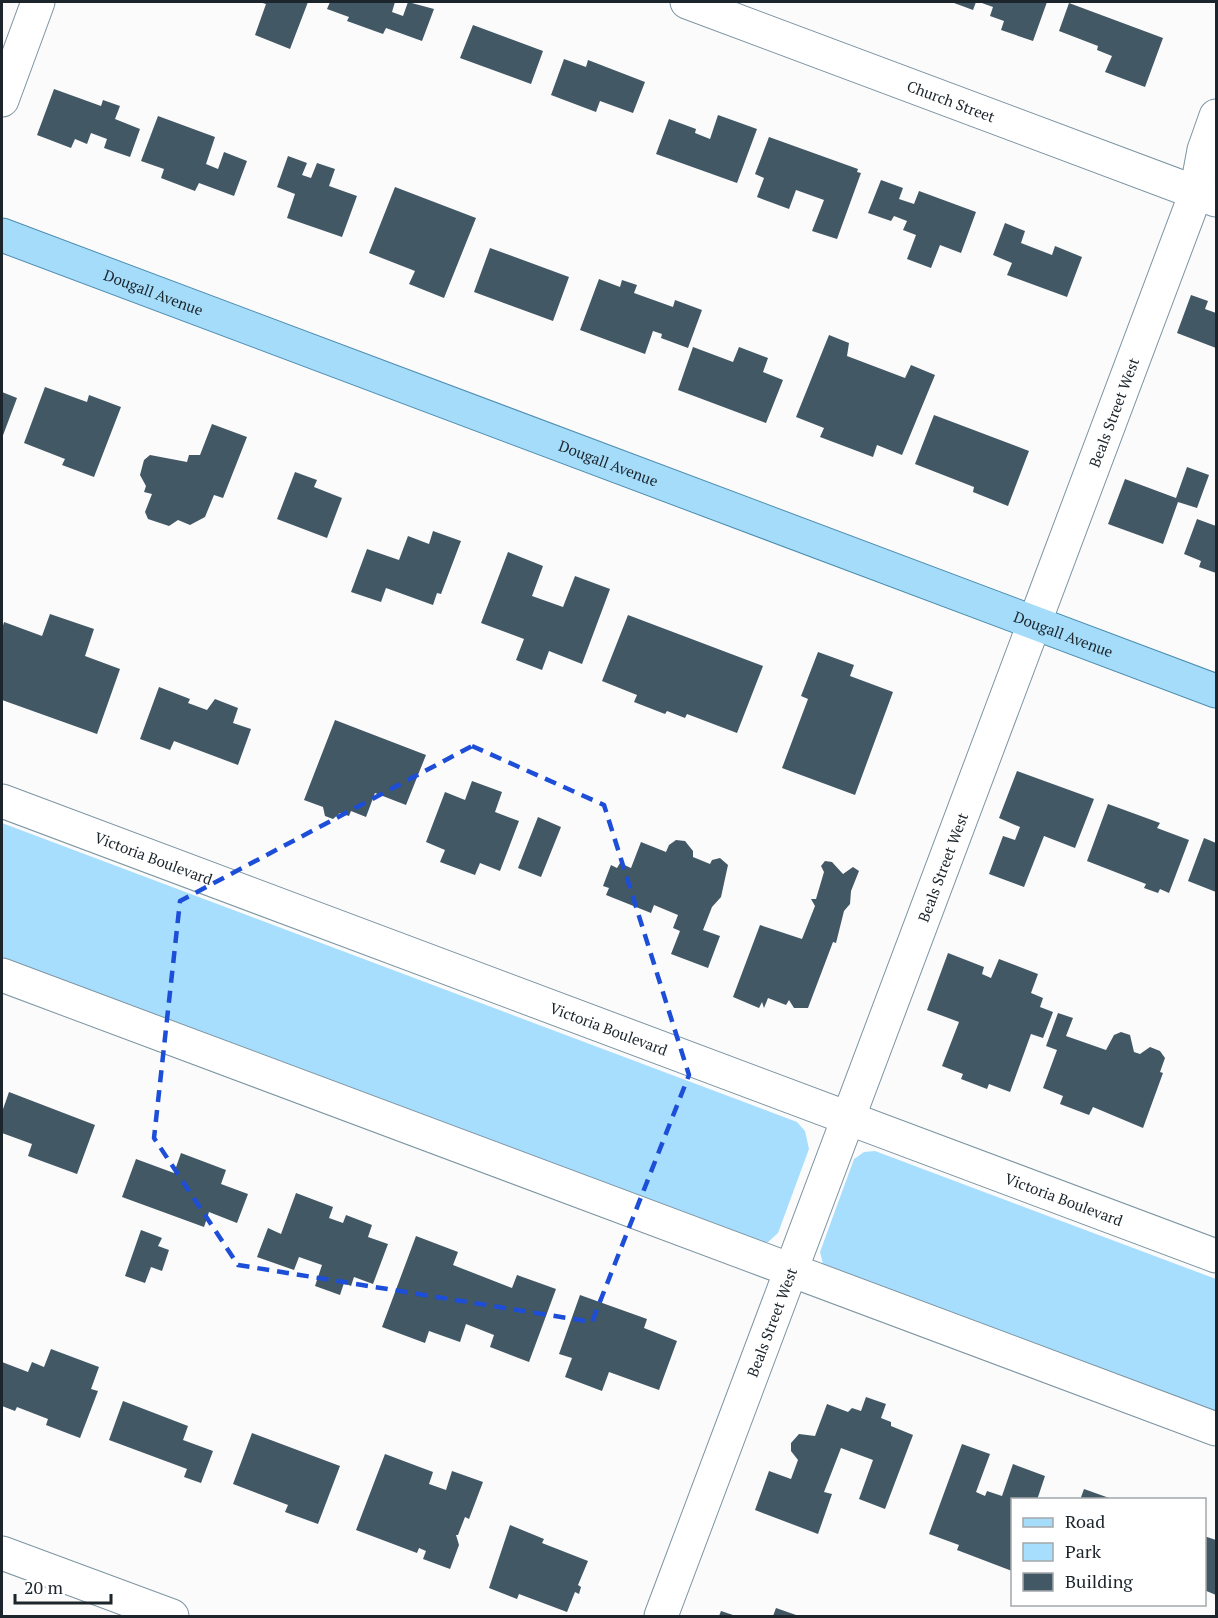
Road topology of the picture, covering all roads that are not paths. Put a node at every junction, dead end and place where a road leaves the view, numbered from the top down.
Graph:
1 (38, 2) edge
2 (687, 2) edge
3 (2, 100) edge
4 (1216, 116) edge
5 (1206, 197) edge
6 (2, 235) edge
7 (1035, 623) junction
8 (1216, 691) edge
9 (2, 801) edge
10 (2, 975) edge
11 (848, 1118) junction
12 (1216, 1257) edge
13 (791, 1270) junction
14 (1216, 1429) edge
15 (2, 1553) edge
16 (172, 1617) edge
17 (661, 1617) edge

1 - 3 street
2 - 5 street, Church Street
4 - 5 street, Beals Street West
5 - 7 street, Beals Street West
6 - 7 main road, Dougall Avenue
7 - 8 main road, Dougall Avenue
7 - 11 street, Beals Street West
9 - 11 street, Victoria Boulevard
10 - 13 street
11 - 12 street, Victoria Boulevard
11 - 13 street, Beals Street West
13 - 14 street
13 - 17 street, Beals Street West
15 - 16 street

